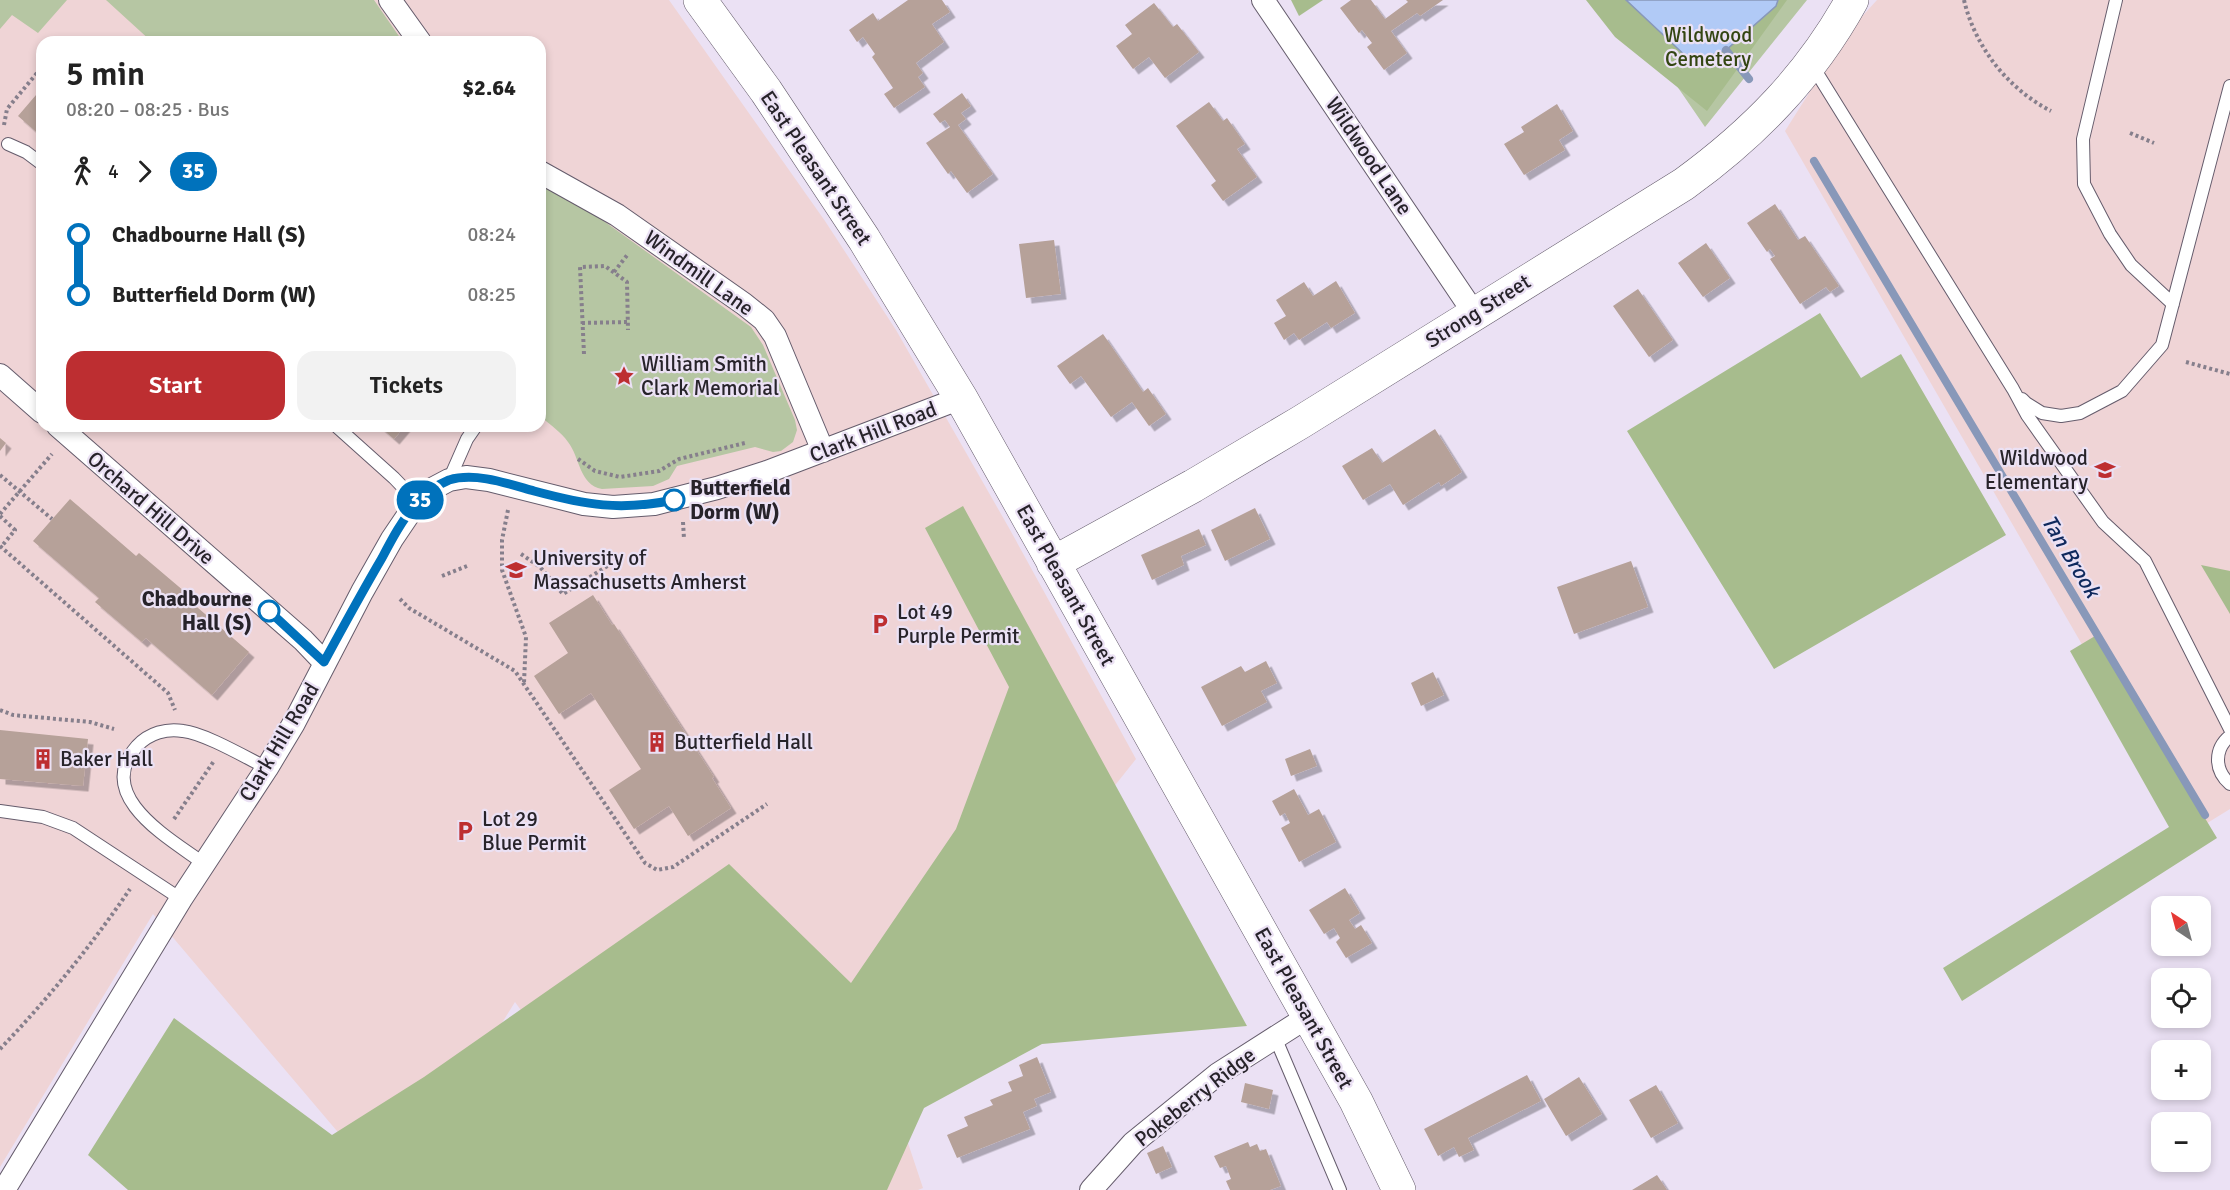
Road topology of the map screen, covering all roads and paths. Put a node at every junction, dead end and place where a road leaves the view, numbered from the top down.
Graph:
1 (390, 0) edge
2 (700, 0) edge
3 (1263, 0) edge
4 (1852, 0) edge
5 (1964, 0) edge
6 (2116, 0) edge
7 (416, 36) edge
8 (1811, 63) junction
9 (36, 74) edge
10 (2230, 86) edge
11 (2051, 111) dead end
12 (2130, 133) dead end
13 (2154, 143) dead end
14 (8, 144) joint
15 (36, 160) edge
16 (546, 175) edge
17 (2173, 304) junction
18 (1474, 313) junction
19 (628, 322) junction
20 (582, 323) junction
21 (628, 330) dead end
22 (584, 354) dead end
23 (2186, 362) dead end
24 (2230, 374) edge
25 (0, 375) edge
26 (2013, 389) junction
27 (961, 398) junction
28 (36, 407) edge
29 (65, 432) edge
30 (343, 432) edge
31 (472, 432) edge
32 (745, 443) dead end
33 (55, 451) dead end
34 (823, 451) junction
35 (578, 459) dead end
36 (679, 459) junction
37 (680, 465) dead end
38 (0, 475) edge
39 (449, 480) junction
40 (512, 485) junction
41 (19, 491) junction
42 (417, 502) junction
43 (0, 515) edge
44 (682, 515) dead end
45 (52, 519) dead end
46 (684, 539) dead end
47 (1, 547) edge
48 (521, 554) dead end
49 (1053, 563) junction
50 (609, 565) dead end
51 (467, 566) dead end
52 (442, 576) dead end
53 (400, 599) dead end
54 (324, 662) junction
55 (524, 685) junction
56 (0, 710) edge
57 (176, 710) dead end
58 (114, 729) dead end
59 (2230, 729) edge
60 (2230, 736) edge
61 (216, 758) dead end
62 (267, 768) junction
63 (2230, 784) edge
64 (767, 804) dead end
65 (0, 812) edge
66 (170, 824) dead end
67 (203, 863) junction
68 (135, 882) dead end
69 (181, 899) junction
70 (1309, 1016) junction
71 (1275, 1037) junction
72 (0, 1049) edge
73 (3, 1190) edge
74 (1091, 1190) edge
75 (1341, 1190) edge
76 (1399, 1190) edge

1 - 7 street
2 - 27 main road, East Pleasant Street
3 - 18 street, Wildwood Lane
4 - 8 main road, Strong Street
5 - 11 path
6 - 17 lane
8 - 18 main road, Strong Street
8 - 26 lane
9 - 14 path
10 - 17 lane
12 - 13 path
14 - 15 lane
16 - 34 street, Windmill Lane
17 - 26 lane
18 - 49 main road, Strong Street
19 - 20 path
19 - 20 path
19 - 21 path
20 - 22 path
23 - 24 path
25 - 28 street
26 - 59 lane
27 - 34 street, Clark Hill Road
27 - 49 main road, East Pleasant Street
29 - 54 street, Orchard Hill Drive
30 - 42 lane
31 - 39 lane
32 - 36 path
33 - 41 path
34 - 40 street, Clark Hill Road
35 - 36 path
36 - 37 path
38 - 41 path
39 - 40 street, Clark Hill Road
39 - 42 street, Clark Hill Road
40 - 55 path
41 - 43 path
41 - 45 path
42 - 54 street, Clark Hill Road
43 - 47 path
44 - 46 path
47 - 57 path
48 - 50 path
49 - 70 main road, East Pleasant Street
51 - 52 path
53 - 55 path
54 - 62 street, Clark Hill Road
55 - 64 path
56 - 58 path
60 - 63 lane
61 - 66 path
62 - 67 street, Clark Hill Road
62 - 67 lane
65 - 69 lane
67 - 69 street, Clark Hill Road
68 - 72 path
69 - 73 street, Clark Hill Road
70 - 71 street, Pokeberry Ridge
70 - 76 main road, East Pleasant Street
71 - 74 street, Pokeberry Ridge
71 - 75 lane

